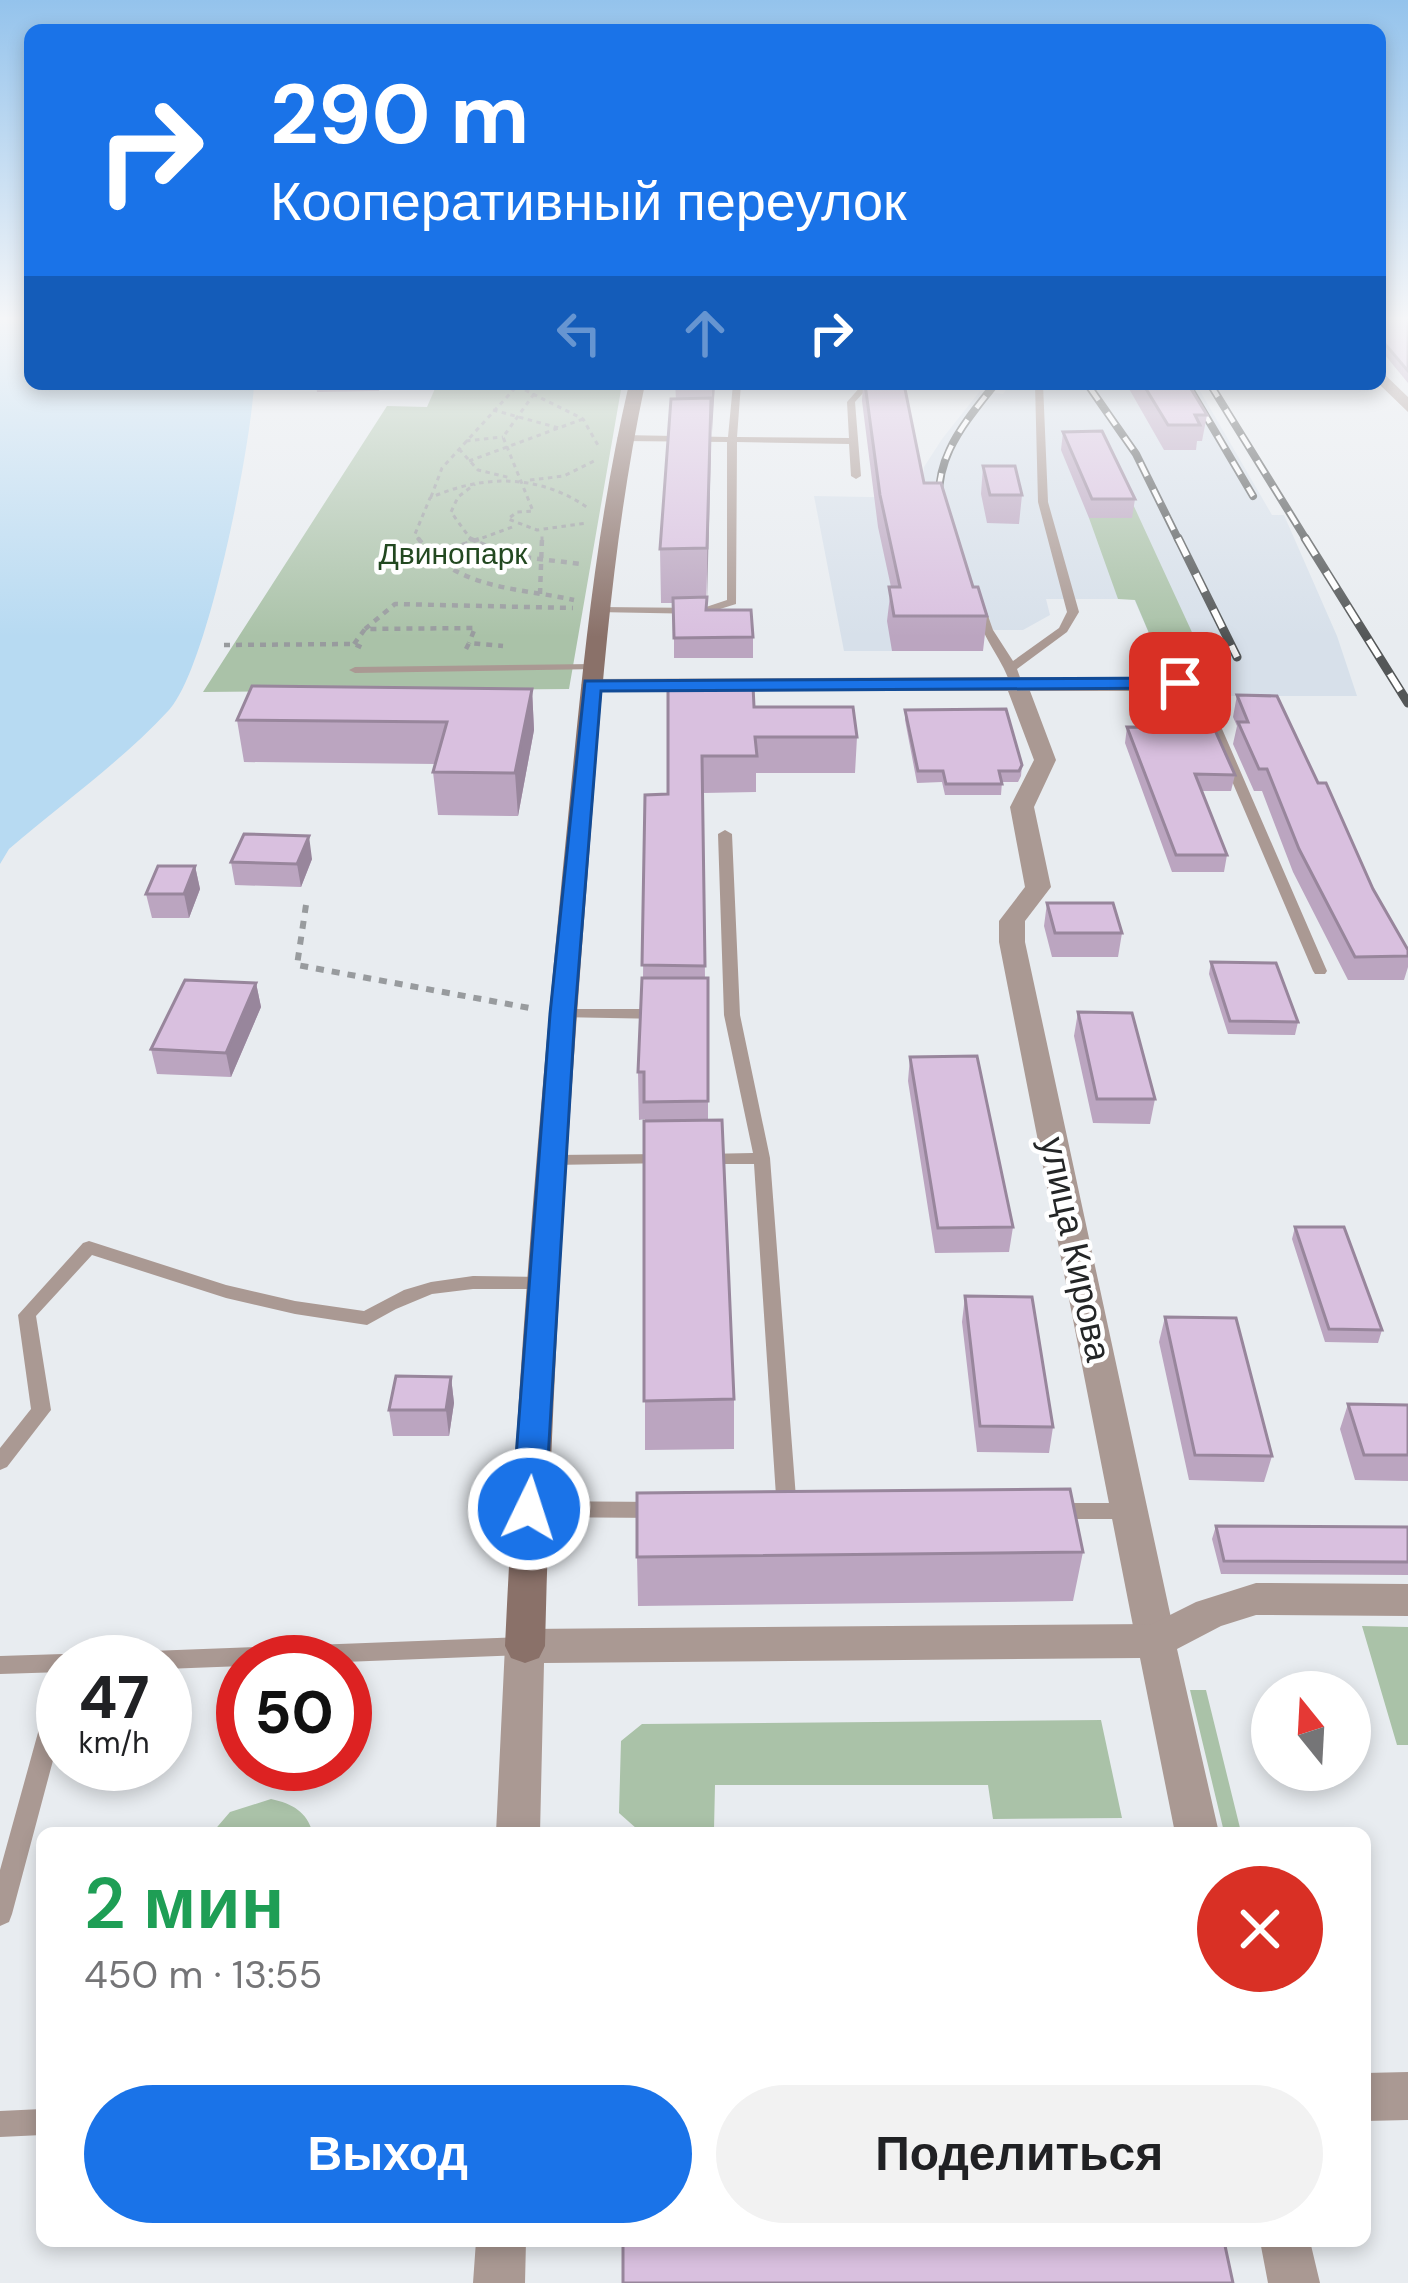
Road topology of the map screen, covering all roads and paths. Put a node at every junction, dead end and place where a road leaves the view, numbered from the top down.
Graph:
1 (481, 424) edge
2 (512, 424) edge
3 (546, 424) edge
4 (571, 424) edge
5 (586, 424) edge
6 (626, 424) edge
7 (733, 424) edge
8 (852, 424) edge
9 (1040, 424) edge
10 (559, 428) junction
11 (503, 437) junction
12 (622, 438) junction
13 (732, 440) junction
14 (466, 441) junction
15 (853, 441) junction
16 (506, 447) junction
17 (459, 449) junction
18 (469, 461) junction
19 (856, 476) dead end
20 (520, 481) junction
21 (477, 483) junction
22 (430, 498) junction
23 (592, 512) dead end
24 (589, 523) dead end
25 (517, 525) junction
26 (542, 532) junction
27 (473, 541) junction
28 (428, 557) junction
29 (541, 561) junction
30 (581, 564) dead end
31 (541, 595) junction
32 (600, 610) junction
33 (981, 610) edge
34 (365, 629) junction
35 (469, 643) junction
36 (354, 644) junction
37 (224, 646) dead end
38 (508, 646) dead end
39 (374, 654) dead end
40 (462, 657) dead end
41 (356, 670) dead end
42 (1014, 675) junction
43 (593, 676) junction
44 (1207, 685) joint
45 (725, 833) dead end
46 (306, 905) dead end
47 (1320, 970) dead end
48 (562, 1014) junction
49 (689, 1014) edge
50 (711, 1014) edge
51 (732, 1015) junction
52 (762, 1158) junction
53 (552, 1160) junction
54 (544, 1282) junction
55 (0, 1462) edge
56 (529, 1509) junction
57 (693, 1510) edge
58 (763, 1510) edge
59 (787, 1510) junction
60 (809, 1510) edge
61 (1035, 1511) edge
62 (1130, 1511) junction
63 (1408, 1600) edge
64 (1156, 1641) junction
65 (525, 1646) junction
66 (192, 1658) edge
67 (36, 1664) edge
68 (0, 1665) edge
69 (36, 1781) edge
70 (518, 1827) edge
71 (1196, 1827) edge
72 (0, 1914) edge
73 (1408, 2096) edge
74 (1371, 2097) edge
75 (36, 2122) edge
76 (0, 2124) edge
77 (501, 2247) edge
78 (1286, 2247) edge
79 (499, 2283) edge
80 (1294, 2283) edge

1 - 14 path
2 - 11 path
3 - 10 path
4 - 10 path
5 - 20 path
6 - 12 main road
7 - 13 lane
8 - 15 lane
9 - 42 lane
10 - 16 path
11 - 14 path
11 - 16 path
12 - 13 lane
12 - 32 main road
13 - 15 lane
13 - 32 lane
14 - 17 path
15 - 19 lane
16 - 18 path
16 - 20 path
17 - 18 path
17 - 22 path
18 - 20 path
20 - 21 path
20 - 23 path
20 - 25 path
21 - 22 path
21 - 27 path
22 - 28 path
24 - 26 path
25 - 26 path
25 - 27 path
26 - 29 path
27 - 28 path
27 - 29 path
28 - 31 path
29 - 30 path
29 - 31 path
31 - 34 path
32 - 43 main road
33 - 42 lane
34 - 35 path
34 - 36 path
35 - 38 path
35 - 40 path
36 - 37 path
36 - 39 path
41 - 43 lane
42 - 43 street
42 - 44 street
42 - 62 street, улица Кирова
43 - 48 main road
44 - 47 lane
45 - 51 lane
46 - 48 path
48 - 49 lane
48 - 53 main road
50 - 51 lane
51 - 52 lane
52 - 53 lane
52 - 59 lane
53 - 54 main road
54 - 55 lane
54 - 56 main road
56 - 57 lane
56 - 65 main road
58 - 59 lane
59 - 60 lane
61 - 62 lane
62 - 64 street, улица Кирова
63 - 64 street
64 - 65 street
64 - 71 street, улица Кирова
65 - 66 lane
65 - 70 street
67 - 68 lane
69 - 72 lane
73 - 74 street
75 - 76 lane
77 - 79 street
78 - 80 street

